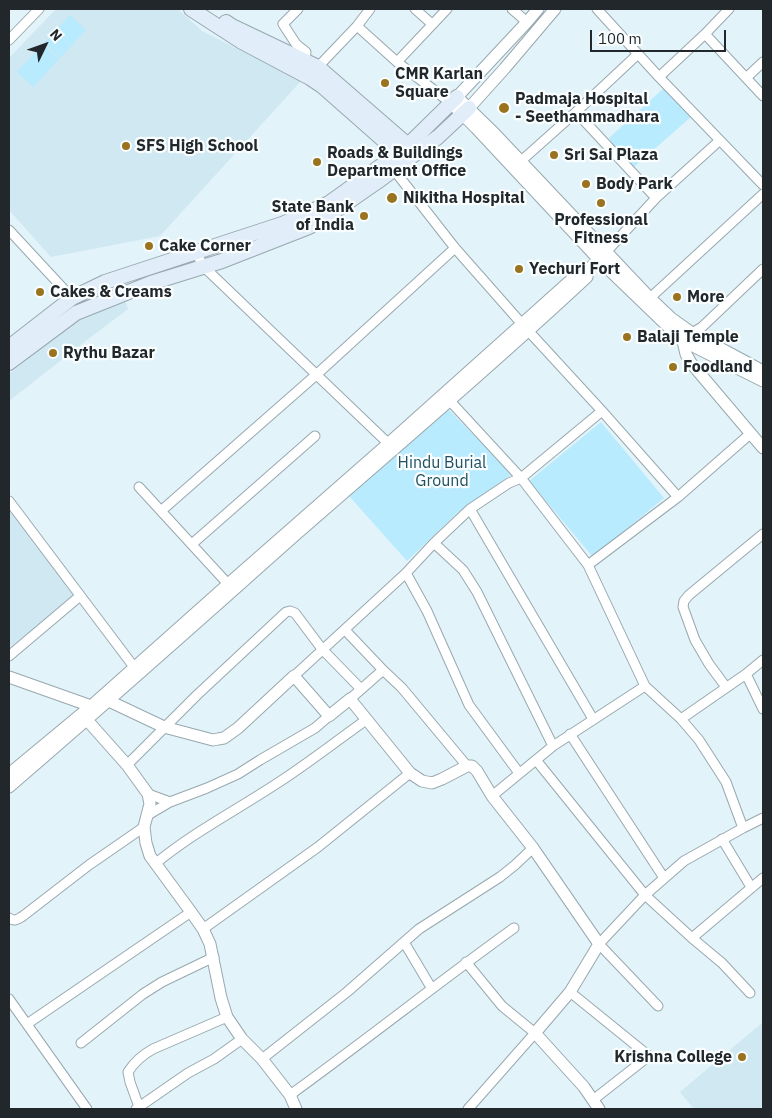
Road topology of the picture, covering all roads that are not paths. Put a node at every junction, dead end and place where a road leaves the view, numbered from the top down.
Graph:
1 (39, 9) edge
2 (298, 9) edge
3 (370, 9) edge
4 (415, 9) edge
5 (447, 9) edge
6 (512, 9) edge
7 (538, 9) edge
8 (555, 9) edge
9 (596, 9) edge
10 (199, 10) edge
11 (723, 11) edge
12 (527, 22) junction
13 (432, 24) junction
14 (357, 26) junction
15 (704, 34) junction
16 (9, 40) edge
17 (638, 54) junction
18 (397, 62) junction
19 (763, 62) edge
20 (311, 68) junction
21 (659, 77) junction
22 (746, 78) junction
23 (763, 96) edge
24 (454, 100) junction
25 (465, 111) junction
26 (576, 112) junction
27 (719, 141) junction
28 (403, 149) junction
29 (521, 162) junction
30 (394, 170) junction
31 (763, 185) edge
32 (763, 194) edge
33 (656, 198) junction
34 (9, 230) edge
35 (455, 248) junction
36 (196, 253) junction
37 (603, 255) junction
38 (204, 267) junction
39 (763, 269) edge
40 (72, 298) junction
41 (650, 298) junction
42 (525, 328) junction
43 (692, 333) junction
44 (683, 341) junction
45 (9, 347) edge
46 (9, 363) edge
47 (760, 371) edge
48 (316, 374) junction
49 (450, 401) junction
50 (602, 411) junction
51 (750, 434) junction
52 (315, 436) dead end
53 (392, 446) junction
54 (763, 448) edge
55 (521, 478) junction
56 (139, 487) dead end
57 (678, 497) junction
58 (9, 501) edge
59 (470, 509) junction
60 (161, 511) junction
61 (763, 534) edge
62 (434, 543) junction
63 (192, 544) junction
64 (588, 565) junction
65 (406, 573) junction
66 (228, 584) junction
67 (80, 596) junction
68 (345, 630) junction
69 (322, 649) junction
70 (9, 656) edge
71 (763, 660) edge
72 (134, 667) junction
73 (383, 670) junction
74 (746, 674) junction
75 (294, 676) junction
76 (11, 681) edge
77 (645, 686) junction
78 (726, 687) junction
79 (361, 689) junction
80 (350, 699) junction
81 (109, 701) junction
82 (91, 706) junction
83 (763, 709) edge
84 (329, 716) junction
85 (593, 719) junction
86 (681, 719) junction
87 (87, 720) junction
88 (366, 720) junction
89 (164, 727) junction
90 (570, 734) junction
91 (553, 746) junction
92 (536, 760) junction
93 (127, 765) junction
94 (467, 766) junction
95 (410, 772) junction
96 (520, 773) junction
97 (9, 774) edge
98 (9, 787) edge
99 (148, 794) junction
100 (492, 796) junction
101 (170, 802) junction
102 (148, 815) junction
103 (763, 818) edge
104 (144, 827) junction
105 (743, 828) junction
106 (722, 839) junction
107 (533, 848) junction
108 (155, 864) junction
109 (664, 878) junction
110 (763, 878) edge
111 (751, 887) junction
112 (645, 895) junction
113 (191, 912) junction
114 (9, 918) edge
115 (514, 928) dead end
116 (203, 929) junction
117 (692, 938) junction
118 (404, 942) junction
119 (599, 944) junction
120 (214, 957) junction
121 (466, 962) junction
122 (432, 989) junction
123 (570, 992) junction
124 (750, 993) dead end
125 (9, 999) edge
126 (658, 1006) dead end
127 (227, 1017) junction
128 (27, 1024) junction
129 (535, 1033) junction
130 (242, 1039) junction
131 (81, 1043) dead end
132 (262, 1059) junction
133 (290, 1095) junction
134 (596, 1105) edge
135 (138, 1108) edge
136 (87, 1109) edge
137 (296, 1109) edge
138 (468, 1109) edge

1 - 16 street
2 - 20 street
3 - 14 street
4 - 13 street
5 - 13 street
6 - 12 street
7 - 12 street
8 - 25 street
9 - 17 street
10 - 20 main road
11 - 15 street
12 - 24 street
13 - 18 street
14 - 18 street
14 - 20 street
15 - 21 street
15 - 22 street
17 - 21 street
17 - 26 street
18 - 24 street
19 - 22 street
20 - 28 main road
21 - 27 street
22 - 23 street
24 - 25 street
24 - 28 main road
25 - 29 street
25 - 30 main road
25 - 37 street
26 - 29 street
26 - 33 street
27 - 31 street
27 - 33 street
28 - 36 main road
29 - 37 street
30 - 35 street
30 - 38 main road
32 - 41 street
33 - 37 street
34 - 40 street
35 - 42 street
35 - 48 street
36 - 38 street
36 - 40 main road
37 - 41 street
37 - 42 street
37 - 44 street
38 - 46 main road
38 - 48 street
39 - 43 street
40 - 45 main road
41 - 43 street
42 - 49 street
42 - 50 street
42 - 53 street
43 - 44 street
43 - 47 street
44 - 47 street
44 - 51 street
48 - 53 street
48 - 60 street
49 - 53 street
49 - 55 street
50 - 55 street
50 - 57 street
51 - 54 street
51 - 57 street
52 - 63 street
53 - 66 street
53 - 81 street
55 - 59 street
55 - 64 street
56 - 60 street
57 - 64 street
58 - 67 street
59 - 62 street
59 - 85 street
60 - 63 street
61 - 78 street
62 - 65 street
62 - 91 street
63 - 66 street
64 - 77 street
65 - 68 street
65 - 96 street
66 - 72 street
67 - 70 street
67 - 72 street
68 - 69 street
68 - 73 street
69 - 75 street
69 - 79 street
69 - 89 street
71 - 74 street
72 - 82 street
73 - 79 street
73 - 94 street
74 - 78 street
74 - 83 street
75 - 84 street
75 - 89 street
76 - 82 street
77 - 85 street
77 - 86 street
78 - 86 street
79 - 80 street
80 - 84 street
80 - 88 street
81 - 82 street
81 - 87 street
81 - 89 street
82 - 97 street
84 - 101 street
85 - 90 street
86 - 105 street
87 - 93 street
87 - 98 street
88 - 95 street
88 - 108 street
89 - 93 street
90 - 91 street
90 - 109 street
91 - 92 street
92 - 96 street
92 - 112 street
93 - 99 street
94 - 95 street
94 - 100 street
95 - 116 street
96 - 100 street
99 - 101 street
99 - 102 street
100 - 107 street
101 - 102 street
102 - 104 street
103 - 105 street
104 - 108 street
104 - 114 street
105 - 106 street
106 - 109 street
106 - 111 street
107 - 118 street
107 - 119 street
108 - 113 street
109 - 112 street
110 - 111 street
111 - 117 street
112 - 117 street
112 - 119 street
113 - 116 street
113 - 128 street
115 - 121 street
116 - 120 street
117 - 124 street
118 - 122 street
118 - 132 street
119 - 123 street
119 - 126 street
120 - 127 street
120 - 131 street
121 - 122 street
121 - 129 street
122 - 133 street
123 - 129 street
123 - 134 street
125 - 128 street
127 - 130 street
127 - 135 street
128 - 136 street
129 - 134 street
129 - 138 street
130 - 132 street
130 - 135 street
132 - 133 street
133 - 137 street

